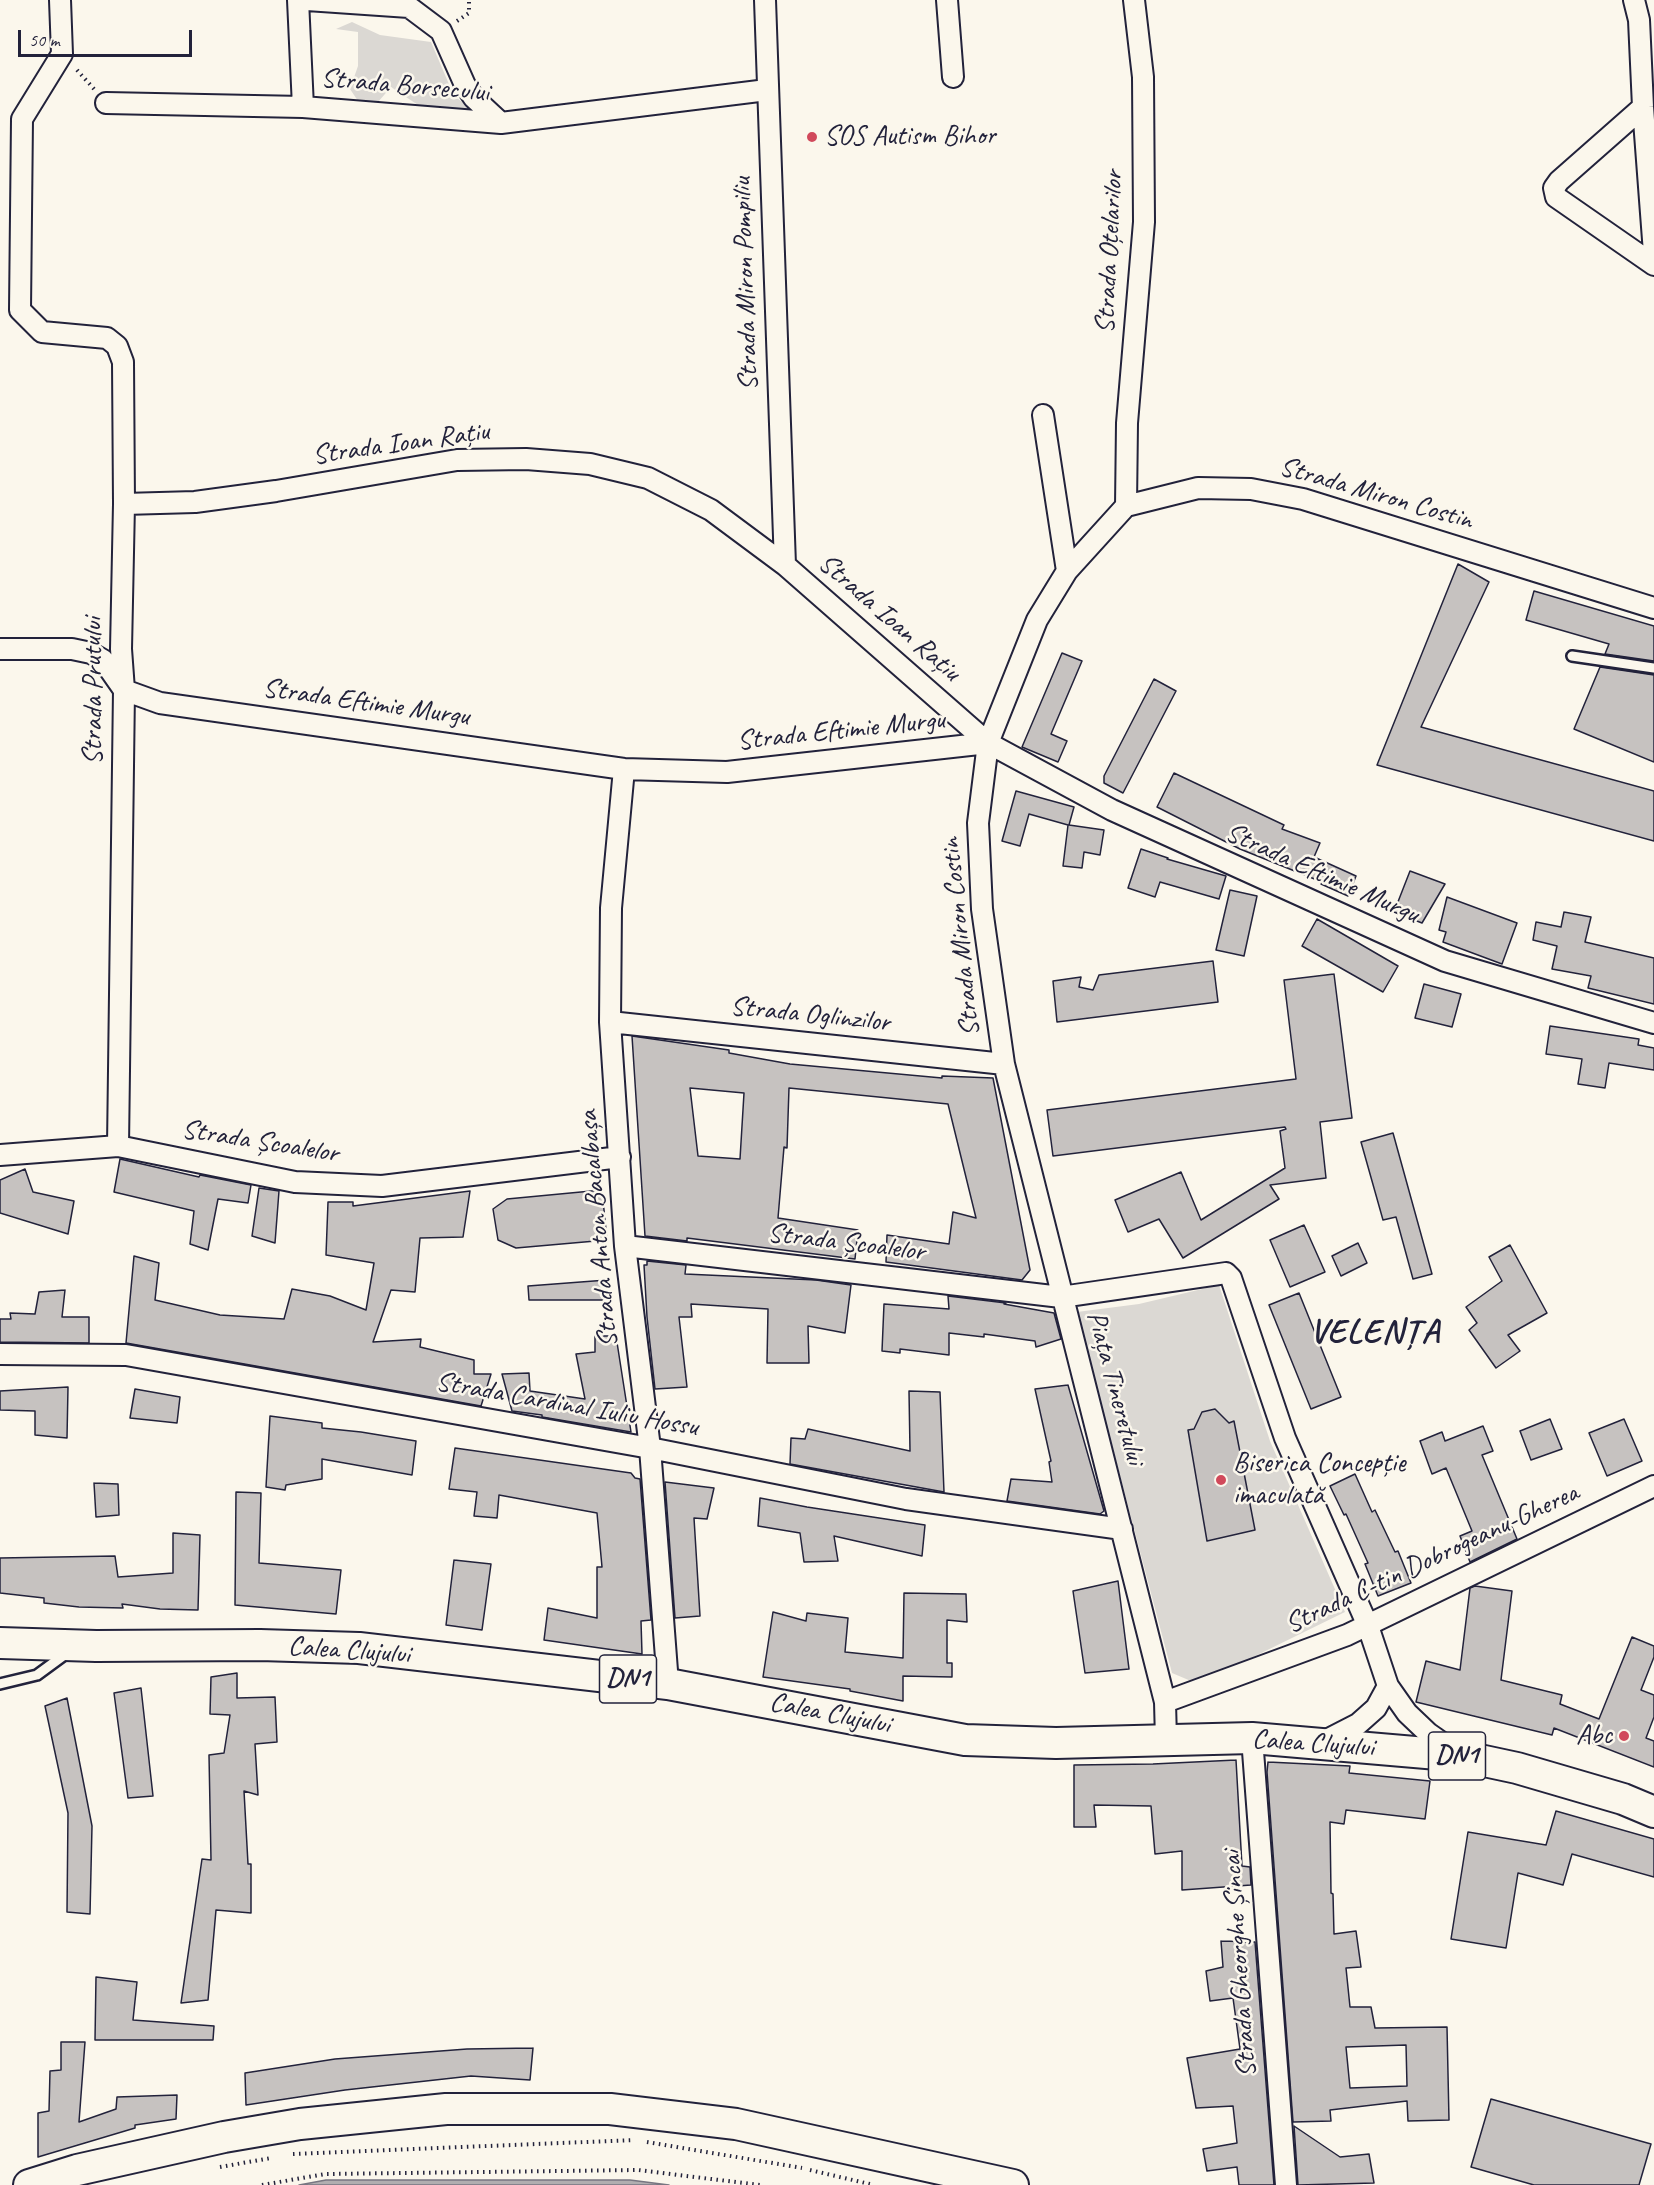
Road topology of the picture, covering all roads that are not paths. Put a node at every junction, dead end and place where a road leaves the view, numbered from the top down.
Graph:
1 (60, 0) edge
2 (298, 0) edge
3 (307, 0) edge
4 (765, 0) edge
5 (947, 0) edge
6 (1134, 0) edge
7 (1634, 0) edge
8 (953, 77) dead end
9 (767, 90) junction
10 (106, 103) road end
11 (303, 107) junction
12 (1643, 107) junction
13 (501, 123) junction
14 (1654, 253) edge
15 (1654, 265) edge
16 (1043, 415) dead end
17 (124, 504) junction
18 (1126, 506) junction
19 (785, 565) junction
20 (1067, 571) junction
21 (1654, 608) edge
22 (0, 648) edge
23 (1572, 656) dead end
24 (1654, 668) edge
25 (124, 690) junction
26 (988, 743) junction
27 (624, 769) junction
28 (610, 1022) junction
29 (1654, 1023) edge
30 (1004, 1064) junction
31 (118, 1146) junction
32 (0, 1155) edge
33 (620, 1156) junction
34 (625, 1246) junction
35 (1061, 1297) junction
36 (0, 1354) edge
37 (650, 1448) junction
38 (1654, 1486) edge
39 (1122, 1529) junction
40 (1368, 1626) junction
41 (0, 1643) edge
42 (79, 1645) junction
43 (0, 1684) edge
44 (668, 1684) junction
45 (1388, 1686) junction
46 (1165, 1702) junction
47 (1252, 1738) junction
48 (1166, 1740) junction
49 (1320, 1743) junction
50 (1461, 1756) junction
51 (1654, 1812) edge
52 (29, 2185) edge
53 (1013, 2185) edge
54 (1286, 2185) edge

1 - 17 street, Strada Prutului
2 - 11 street, Strada Borsecului
3 - 13 street, Strada Borsecului
4 - 9 street, Strada Miron Pompiliu
5 - 8 street
6 - 18 street, Strada Oțelarilor
7 - 12 street
9 - 13 street, Strada Borsecului
9 - 19 street, Strada Miron Pompiliu
10 - 11 street
11 - 13 street, Strada Borsecului
12 - 14 street
12 - 15 street
16 - 20 street
17 - 19 street, Strada Ioan Rațiu
17 - 25 street, Strada Prutului
18 - 20 street, Strada Miron Costin
18 - 21 street, Strada Miron Costin
19 - 26 street, Strada Ioan Rațiu
20 - 26 street, Strada Miron Costin
22 - 25 street
23 - 24 lane
25 - 27 street, Strada Eftimie Murgu
25 - 31 street, Strada Prutului
26 - 27 street, Strada Eftimie Murgu
26 - 29 street, Strada Eftimie Murgu
26 - 30 street, Strada Miron Costin
27 - 28 street, Strada Anton Bacalbașa
28 - 30 street, Strada Oglinzilor
28 - 33 street, Strada Anton Bacalbașa
30 - 35 street, Strada Miron Costin
31 - 32 street, Strada Școalelor
31 - 33 street, Strada Școalelor
33 - 34 street, Strada Anton Bacalbașa
34 - 35 street, Strada Școalelor
34 - 37 street, Strada Anton Bacalbașa
35 - 39 street, Piața Tineretului
35 - 40 street, Piața Tineretului
36 - 37 street, Strada Cardinal Iuliu Hossu
37 - 39 street, Strada Cardinal Iuliu Hossu
37 - 44 street, Strada Anton Bacalbașa
38 - 40 street, Strada C-tin Dobrogeanu-Gherea
39 - 46 street, Piața Tineretului
40 - 45 street, Piața Tineretului
40 - 46 street, Strada C-tin Dobrogeanu-Gherea
41 - 42 main road, Calea Clujului / DN1
42 - 43 lane
42 - 44 main road, Calea Clujului / DN1
44 - 48 main road, Calea Clujului / DN1
45 - 49 street
45 - 50 street, Piața Tineretului
46 - 48 street, Piața Tineretului
47 - 48 main road, Calea Clujului / DN1
47 - 49 main road, Calea Clujului / DN1
47 - 54 street, Strada Gheorghe Șincai
49 - 50 main road, Calea Clujului / DN1
50 - 51 main road, Calea Clujului / DN1
52 - 53 main road

